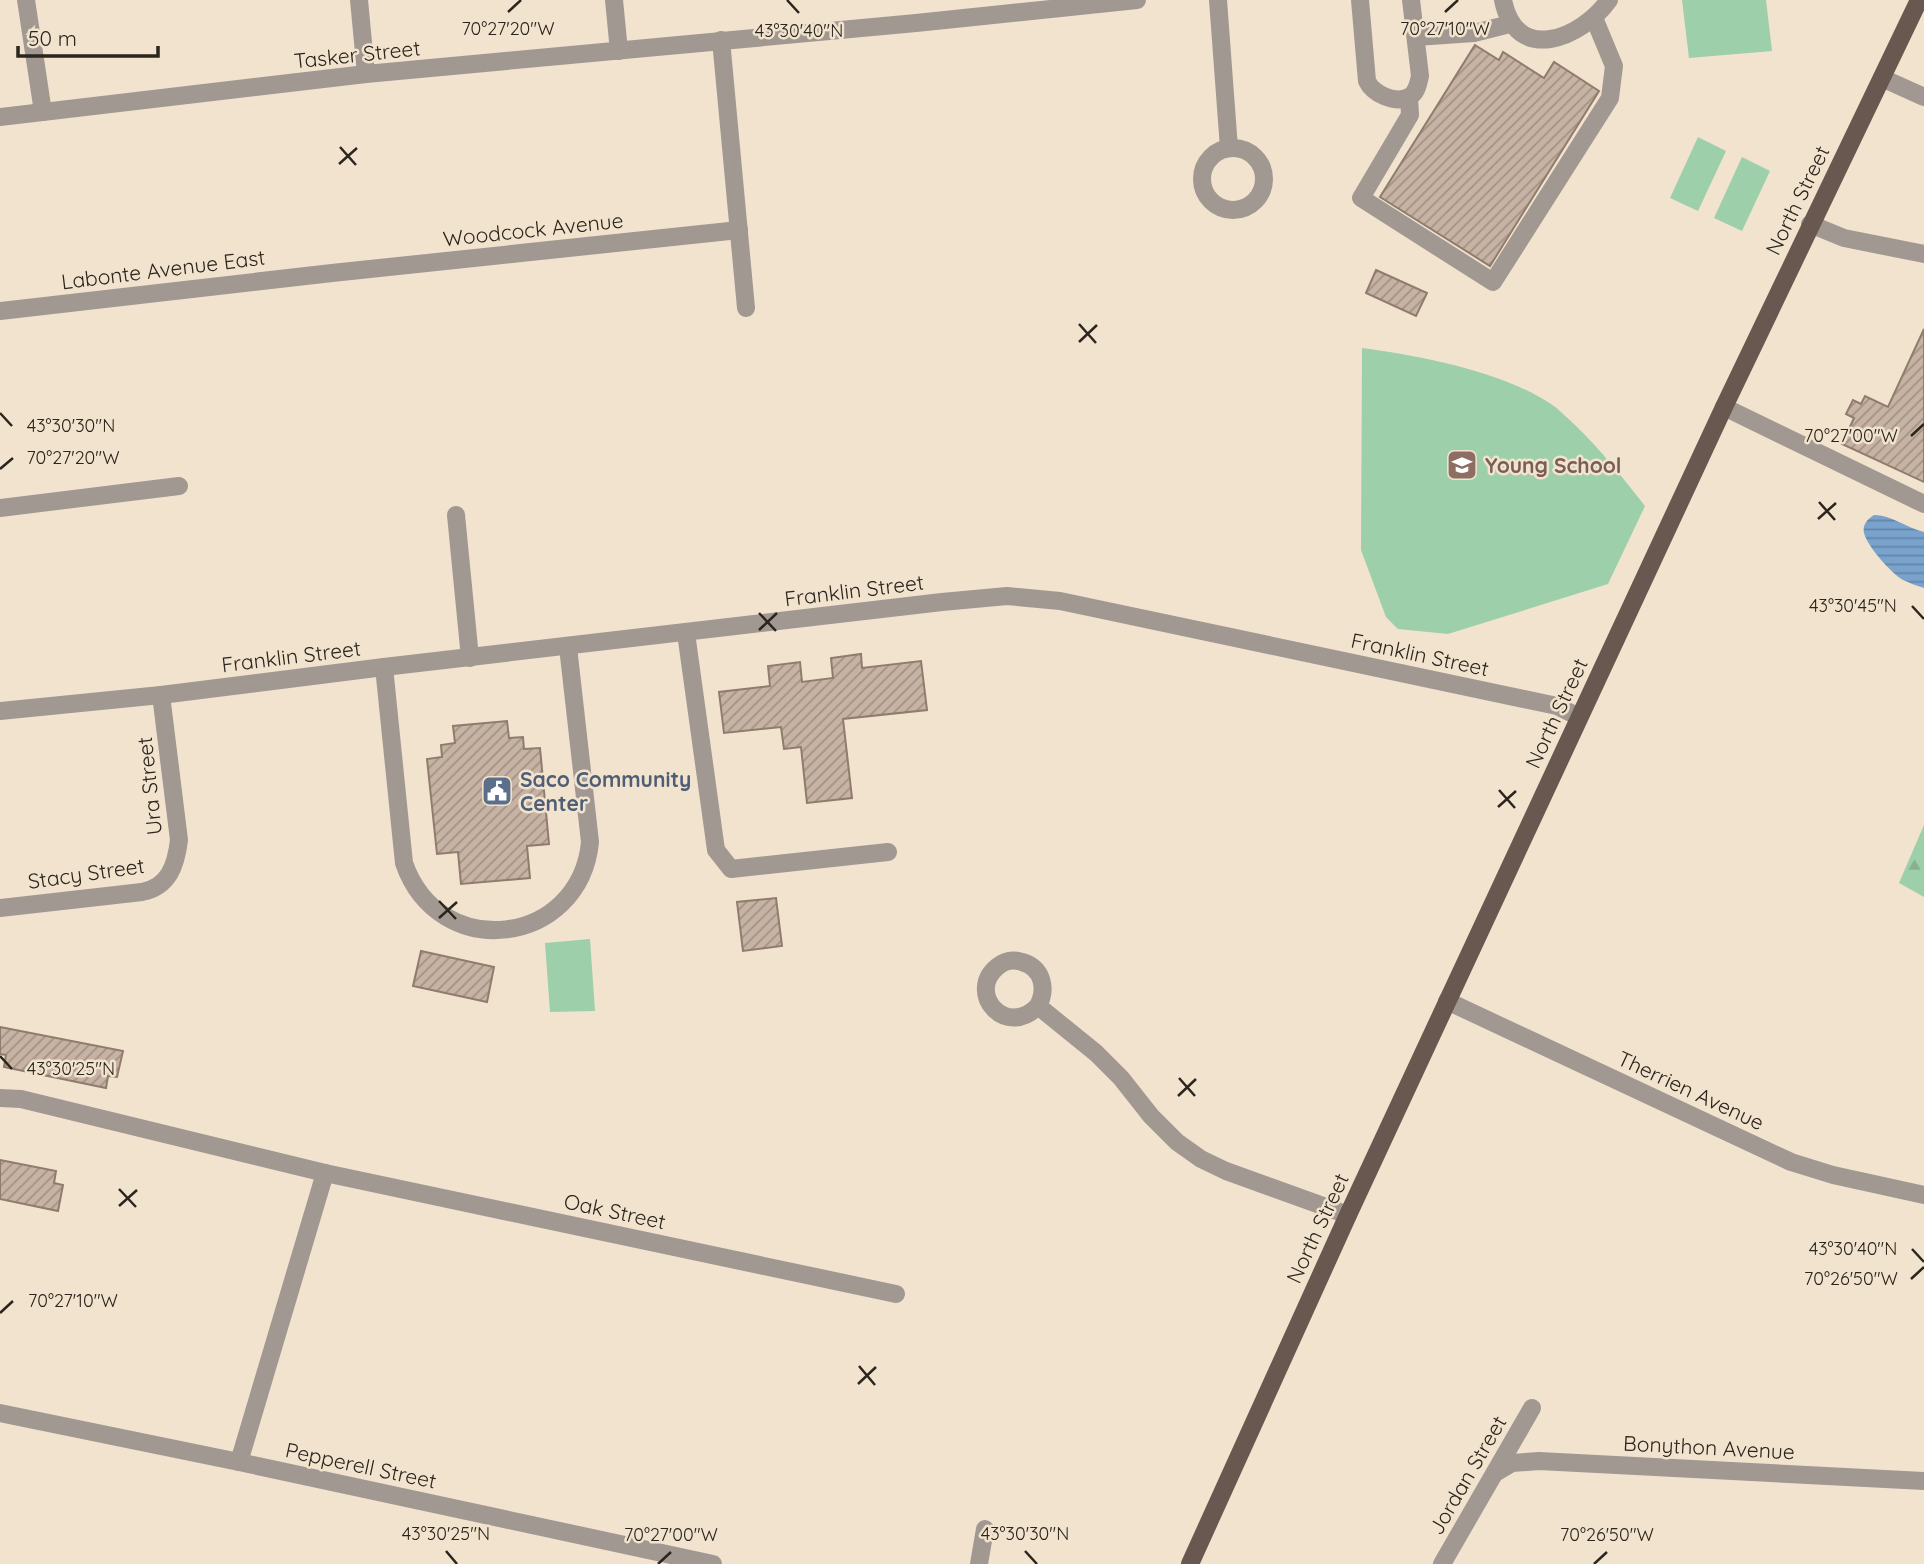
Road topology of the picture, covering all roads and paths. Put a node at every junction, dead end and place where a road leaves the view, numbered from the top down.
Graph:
1 (26, 0) edge
2 (359, 0) edge
3 (614, 0) edge
4 (1137, 0) edge
5 (1218, 0) edge
6 (1360, 0) edge
7 (1411, 0) edge
8 (1503, 0) edge
9 (1609, 0) edge
10 (1919, 0) edge
11 (967, 9) edge
12 (1594, 18) junction
13 (1510, 24) junction
14 (1416, 37) junction
15 (721, 40) junction
16 (619, 51) junction
17 (366, 74) junction
18 (1882, 78) junction
19 (1409, 97) junction
20 (1924, 97) edge
21 (43, 112) junction
22 (0, 117) edge
23 (1229, 148) dead end
24 (1810, 224) junction
25 (739, 230) junction
26 (1924, 254) edge
27 (332, 273) joint
28 (746, 308) dead end
29 (0, 312) edge
30 (1724, 407) junction
31 (179, 486) dead end
32 (1924, 504) edge
33 (0, 508) edge
34 (456, 515) dead end
35 (686, 633) junction
36 (568, 647) junction
37 (470, 657) junction
38 (384, 667) junction
39 (161, 695) junction
40 (0, 707) edge
41 (1579, 717) junction
42 (888, 852) dead end
43 (172, 871) joint
44 (0, 908) edge
45 (1447, 1002) junction
46 (1038, 1006) dead end
47 (0, 1098) edge
48 (325, 1173) junction
49 (1924, 1195) edge
50 (1348, 1215) junction
51 (896, 1294) dead end
52 (1532, 1408) dead end
53 (0, 1413) edge
54 (239, 1462) junction
55 (1495, 1473) junction
56 (1924, 1481) edge
57 (985, 1529) dead end
58 (713, 1564) edge
59 (979, 1564) edge
60 (1190, 1564) edge
61 (1442, 1564) edge

1 - 21 street
2 - 17 street
3 - 16 street
4 - 11 street, Tasker Street
5 - 23 street
6 - 19 street
7 - 14 street
8 - 13 street
9 - 12 street
10 - 18 main road, North Street
11 - 15 street, Tasker Street
12 - 13 street
12 - 19 street
13 - 14 street
14 - 19 street
15 - 16 street, Tasker Street
15 - 25 street
16 - 17 street, Tasker Street
17 - 21 street, Tasker Street
18 - 20 street
18 - 24 main road, North Street
21 - 22 street, Tasker Street
24 - 26 street
24 - 30 main road, North Street
25 - 27 street, Woodcock Avenue
25 - 28 street
27 - 29 street, Labonte Avenue East
30 - 32 street
30 - 41 main road, North Street
31 - 33 street
34 - 37 street
35 - 36 street, Franklin Street
35 - 41 street, Franklin Street
35 - 42 street
36 - 37 street, Franklin Street
36 - 38 street
37 - 38 street, Franklin Street
38 - 39 street, Franklin Street
39 - 40 street, Franklin Street
39 - 43 street, Ura Street
41 - 45 main road, North Street
43 - 44 street, Stacy Street
45 - 49 street, Therrien Avenue
45 - 50 main road, North Street
46 - 50 street
47 - 48 street, Oak Street
48 - 51 street, Oak Street
48 - 54 street
50 - 60 main road, North Street
52 - 55 street, Jordan Street
53 - 54 street, Pepperell Street
54 - 58 street, Pepperell Street
55 - 56 street, Bonython Avenue
55 - 61 street, Jordan Street
57 - 59 street

